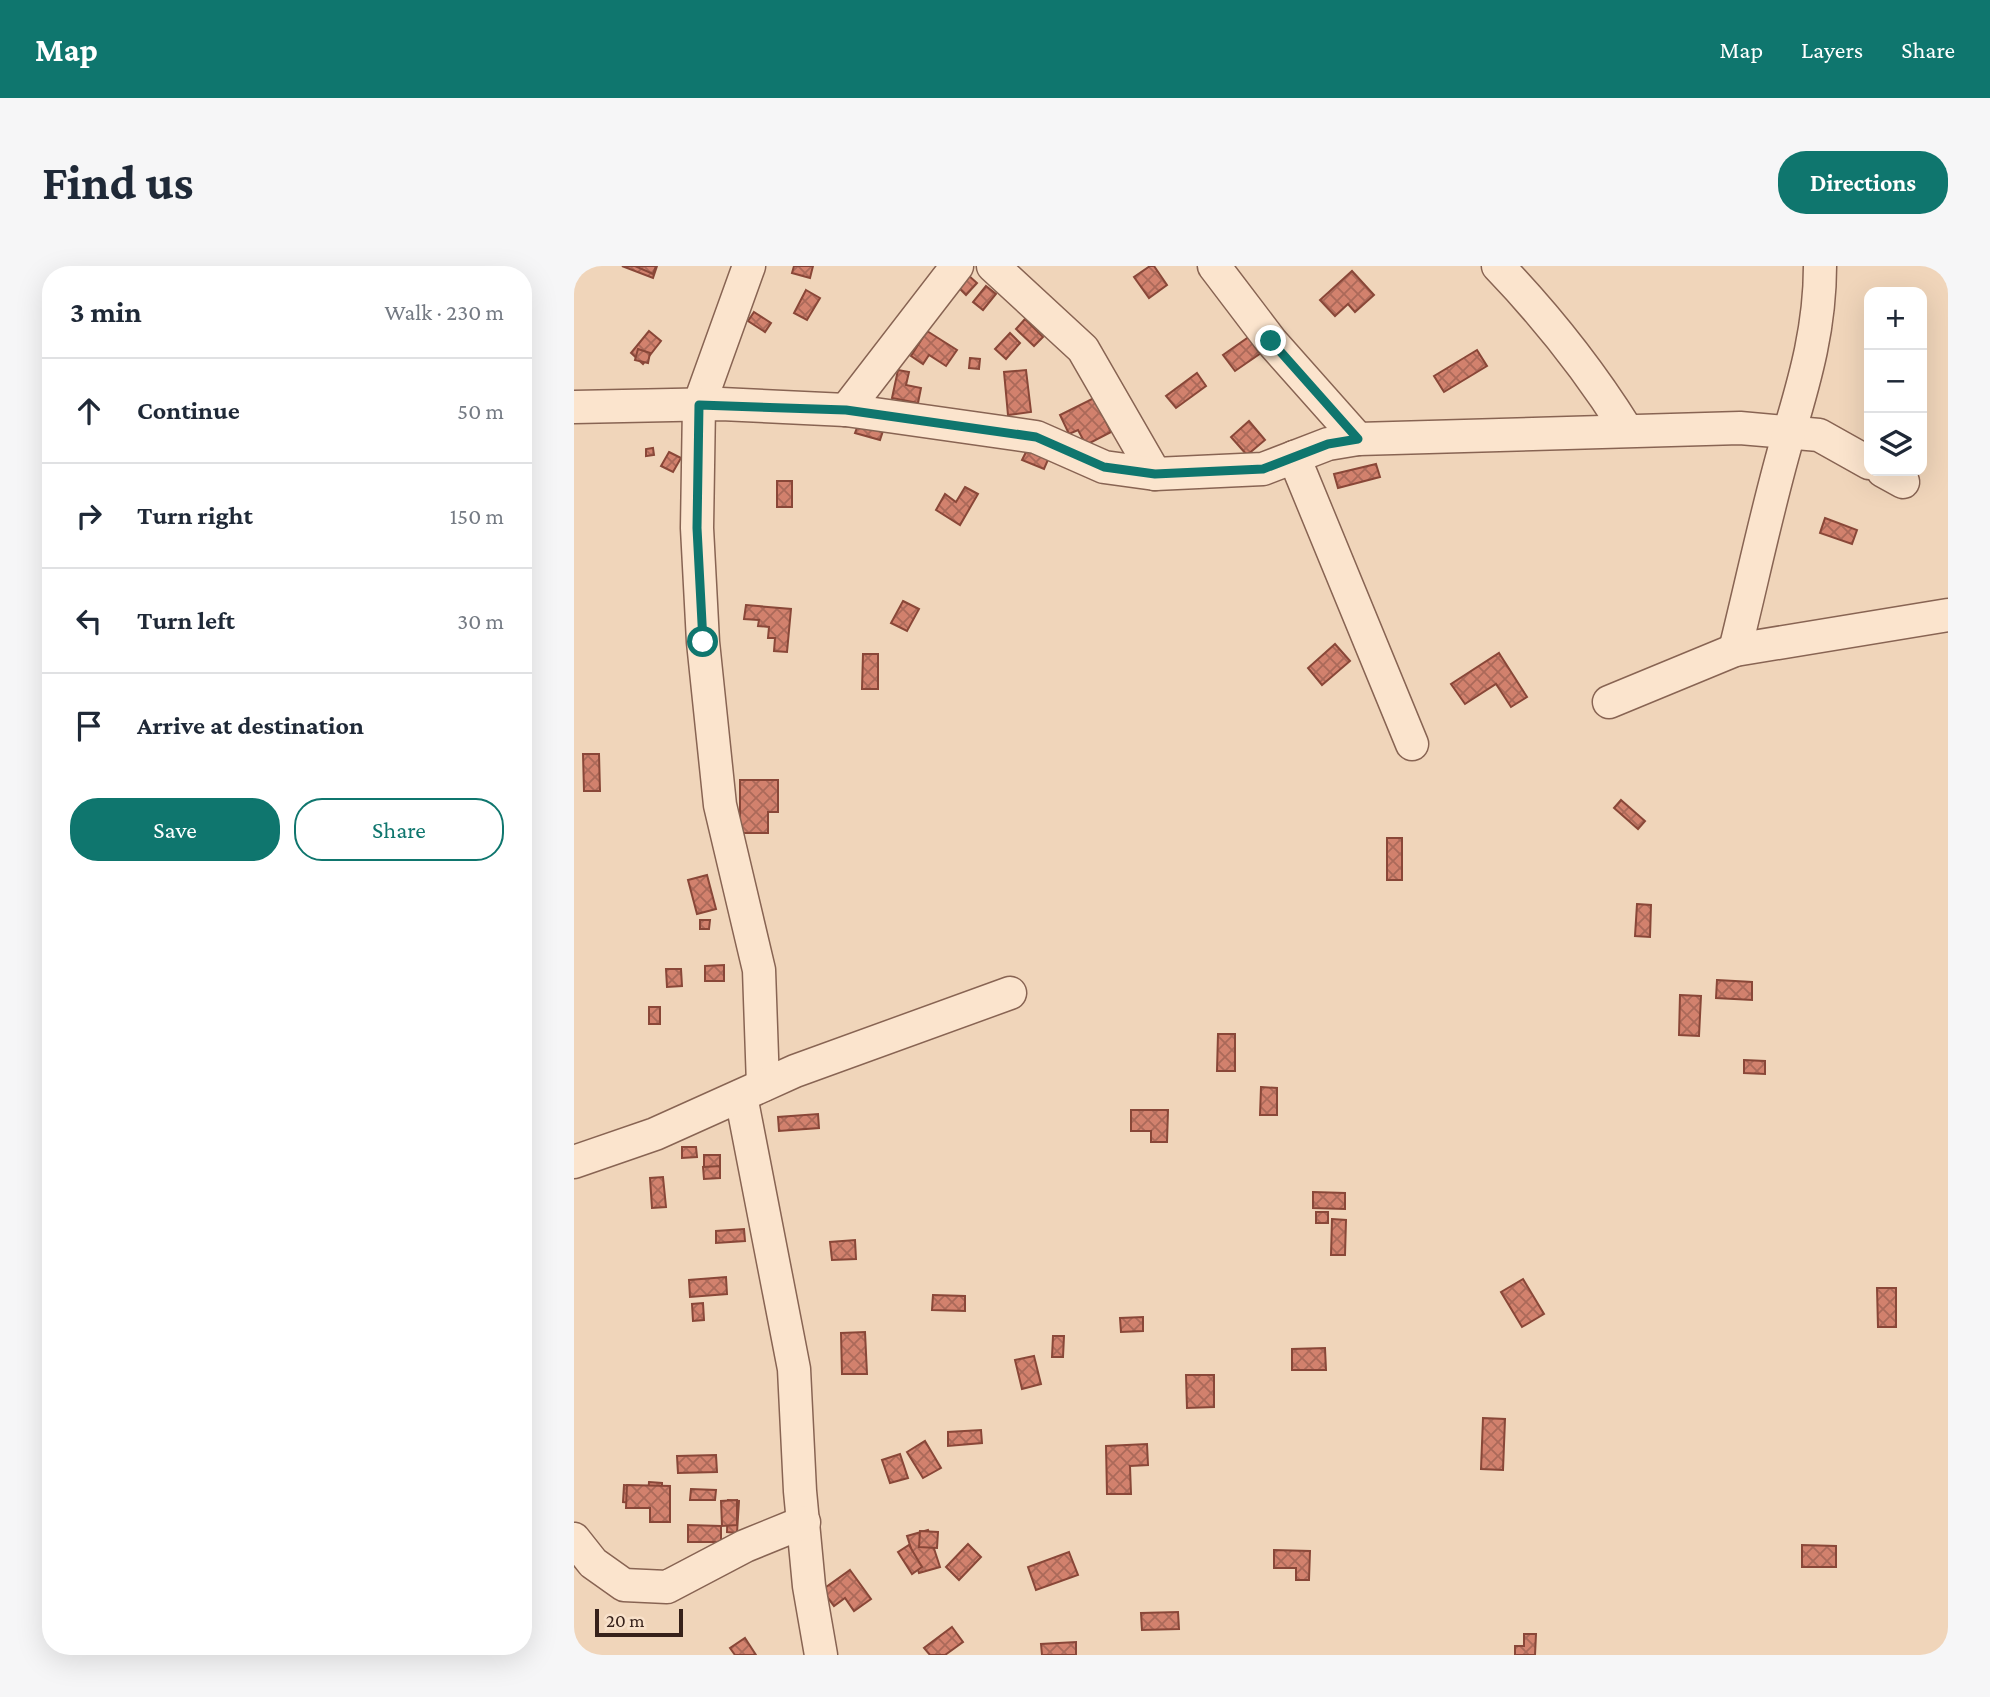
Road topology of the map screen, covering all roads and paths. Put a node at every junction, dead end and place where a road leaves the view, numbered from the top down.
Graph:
1 (749, 266) edge
2 (957, 266) edge
3 (993, 266) edge
4 (1214, 266) edge
5 (1498, 266) edge
6 (1820, 266) edge
7 (699, 405) junction
8 (574, 407) edge
9 (846, 410) junction
10 (1626, 429) junction
11 (1789, 432) junction
12 (1358, 439) junction
13 (1294, 457) junction
14 (1864, 460) edge
15 (1155, 474) junction
16 (1948, 615) edge
17 (1735, 650) junction
18 (1609, 702) dead end
19 (1412, 744) dead end
20 (1010, 993) dead end
21 (752, 1091) junction
22 (574, 1162) edge
23 (804, 1522) junction
24 (574, 1539) edge
25 (821, 1655) edge

1 - 7 street
2 - 9 street
3 - 15 street
4 - 12 street
5 - 10 street
6 - 11 street
7 - 8 street
7 - 9 street
7 - 21 street
9 - 15 street
10 - 11 street
10 - 12 street
11 - 14 street
11 - 17 street
12 - 13 street
13 - 15 street
13 - 19 street
16 - 17 street
17 - 18 street
20 - 21 street
21 - 22 street
21 - 23 street
23 - 24 street
23 - 25 street

